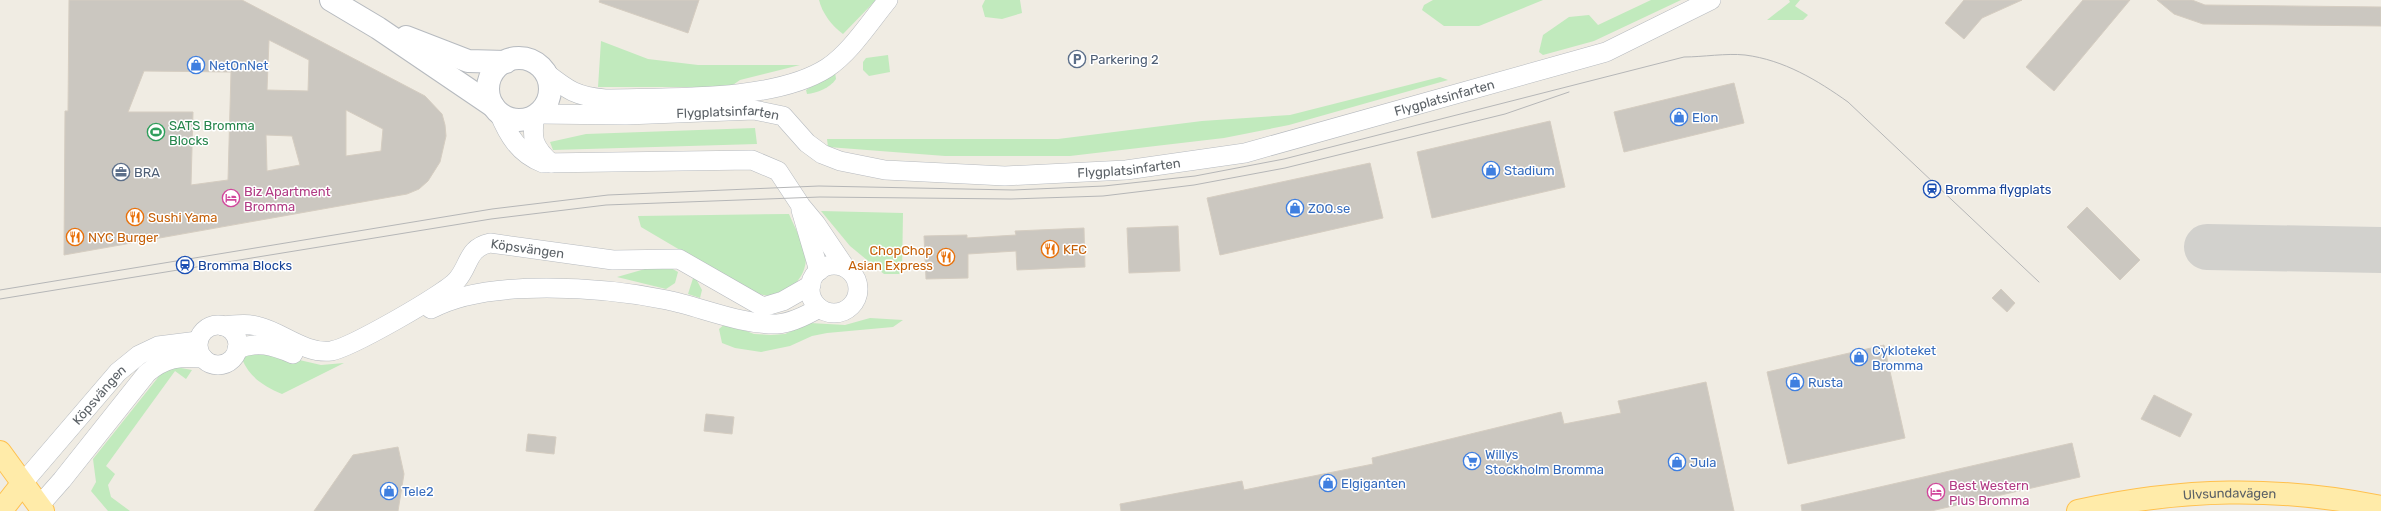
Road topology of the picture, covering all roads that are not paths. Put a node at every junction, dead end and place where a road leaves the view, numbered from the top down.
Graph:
1 (331, 0) edge
2 (888, 0) edge
3 (1711, 0) edge
4 (378, 28) junction
5 (506, 62) junction
6 (546, 73) junction
7 (496, 109) junction
8 (536, 115) junction
9 (551, 163) junction
10 (800, 206) junction
11 (845, 268) junction
12 (815, 278) junction
13 (819, 308) junction
14 (223, 326) junction
15 (201, 349) junction
16 (237, 349) junction
17 (0, 452) edge
18 (22, 484) junction
19 (2381, 507) edge
20 (38, 509) edge
21 (1, 511) edge
22 (2078, 511) edge

1 - 4 street
2 - 6 street, Flygplatsinfarten
3 - 8 street, Flygplatsinfarten
4 - 5 street
4 - 7 street
5 - 6 street
5 - 7 street
6 - 8 street
7 - 8 street
7 - 9 street
8 - 9 street
9 - 10 street
10 - 11 street
10 - 12 street
11 - 12 street
11 - 13 street
12 - 13 street
12 - 14 street, Köpsvängen
13 - 16 street
14 - 15 street, Köpsvängen
14 - 16 street
15 - 16 street, Köpsvängen
15 - 18 street, Köpsvängen
15 - 20 street, Köpsvängen
17 - 18 main road
18 - 20 main road
18 - 21 main road
19 - 22 main road, Ulvsundavägen

